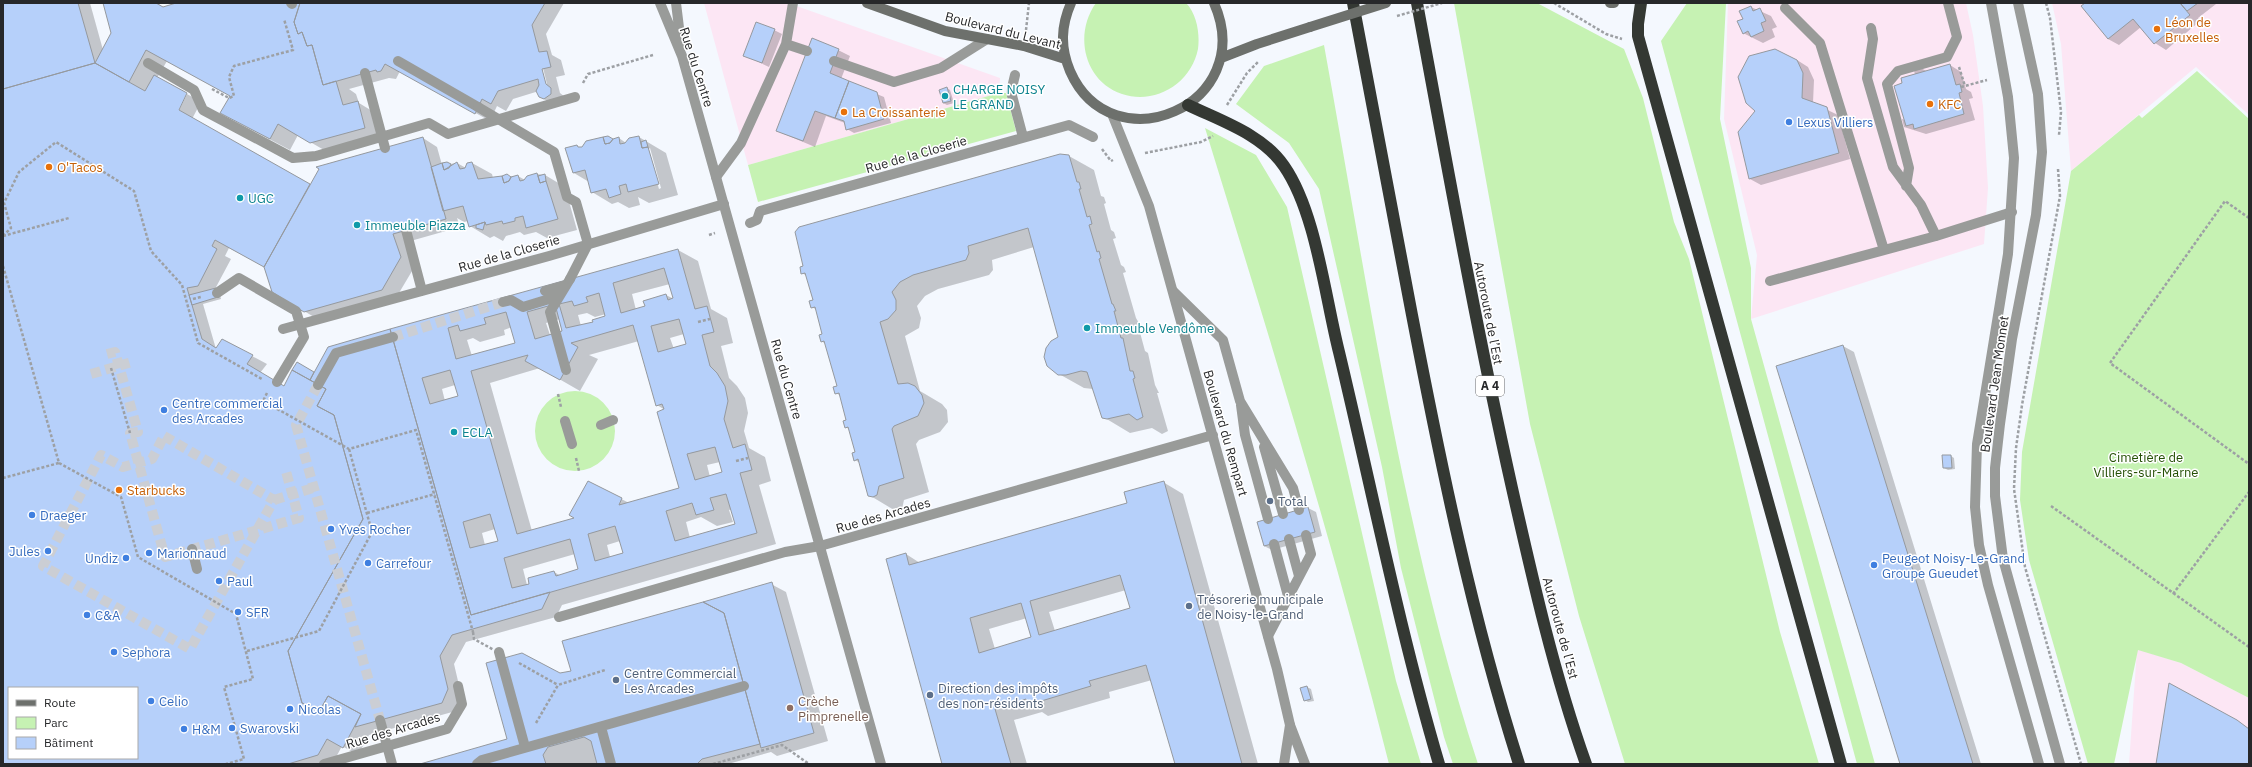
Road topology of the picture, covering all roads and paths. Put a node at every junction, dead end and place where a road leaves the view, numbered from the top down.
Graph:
1 (660, 3) edge
2 (676, 3) edge
3 (793, 3) edge
4 (867, 3) edge
5 (1029, 3) edge
6 (1070, 3) edge
7 (1214, 3) edge
8 (1353, 3) edge
9 (1386, 3) edge
10 (1417, 3) edge
11 (1554, 3) edge
12 (1610, 3) edge
13 (1614, 3) edge
14 (1641, 3) edge
15 (1948, 3) edge
16 (1990, 3) edge
17 (2018, 3) edge
18 (2046, 3) edge
19 (1785, 8) dead end
20 (283, 16) dead end
21 (1871, 28) dead end
22 (987, 39) junction
23 (1626, 39) dead end
24 (786, 44) junction
25 (1024, 46) junction
26 (807, 51) dead end
27 (653, 55) dead end
28 (682, 56) junction
29 (1221, 58) junction
30 (1065, 59) junction
31 (398, 61) dead end
32 (834, 61) dead end
33 (148, 63) dead end
34 (365, 73) dead end
35 (1015, 75) dead end
36 (1987, 80) dead end
37 (1961, 87) dead end
38 (575, 97) joint
39 (229, 98) dead end
40 (1188, 105) junction
41 (1112, 114) junction
42 (382, 137) junction
43 (1023, 137) junction
44 (1093, 137) dead end
45 (2058, 140) dead end
46 (384, 148) dead end
47 (2057, 168) dead end
48 (716, 177) junction
49 (1906, 186) junction
50 (724, 204) junction
51 (2012, 212) junction
52 (69, 218) dead end
53 (2249, 218) edge
54 (750, 223) dead end
55 (406, 230) dead end
56 (3, 236) edge
57 (1936, 236) junction
58 (1884, 250) junction
59 (3, 266) edge
60 (1770, 281) dead end
61 (566, 285) junction
62 (545, 290) dead end
63 (1173, 291) junction
64 (422, 292) junction
65 (217, 293) dead end
66 (559, 296) junction
67 (503, 302) tunnel mouth
68 (710, 319) dead end
69 (698, 322) dead end
70 (300, 324) junction
71 (283, 329) dead end
72 (393, 337) tunnel mouth
73 (111, 368) dead end
74 (566, 370) dead end
75 (265, 380) dead end
76 (277, 382) dead end
77 (318, 384) tunnel mouth
78 (269, 390) dead end
79 (1240, 401) junction
80 (613, 420) dead end
81 (565, 421) dead end
82 (601, 425) dead end
83 (130, 433) dead end
84 (1213, 435) junction
85 (1261, 435) junction
86 (572, 444) dead end
87 (349, 449) junction
88 (748, 458) dead end
89 (736, 461) dead end
90 (59, 463) junction
91 (2249, 464) edge
92 (3, 478) edge
93 (2249, 492) edge
94 (434, 494) junction
95 (2051, 506) dead end
96 (1299, 510) dead end
97 (367, 513) junction
98 (1283, 514) dead end
99 (1268, 519) dead end
100 (1306, 534) dead end
101 (1290, 539) dead end
102 (1274, 544) dead end
103 (820, 546) junction
104 (192, 550) dead end
105 (197, 569) dead end
106 (1299, 576) junction
107 (2173, 594) junction
108 (1288, 596) junction
109 (559, 617) dead end
110 (1268, 636) junction
111 (2249, 647) edge
112 (496, 651) joint
113 (247, 652) junction
114 (523, 665) dead end
115 (604, 670) dead end
116 (558, 685) junction
117 (458, 686) dead end
118 (744, 686) dead end
119 (380, 720) tunnel mouth
120 (536, 724) dead end
121 (1290, 726) junction
122 (601, 727) junction
123 (525, 746) junction
124 (226, 764) edge
125 (324, 764) edge
126 (392, 764) edge
127 (477, 764) edge
128 (611, 764) edge
129 (713, 764) edge
130 (809, 764) edge
131 (881, 764) edge
132 (1284, 764) edge
133 (1305, 764) edge
134 (1439, 764) edge
135 (1519, 764) edge
136 (1586, 764) edge
137 (1841, 764) edge
138 (2039, 764) edge
139 (2060, 764) edge
140 (2081, 764) edge

1 - 28 street, Rue du Centre
2 - 28 street
3 - 24 street
4 - 22 main road, Boulevard du Levant
5 - 25 path
6 - 30 main road
7 - 29 main road
8 - 135 highway
9 - 29 main road, bridge
10 - 136 highway, Autoroute de l’Est / A 4
11 - 23 path
12 - 13 main road
14 - 137 highway
15 - 49 street
16 - 51 street, Boulevard Jean Monnet
17 - 139 street, Boulevard Jean Monnet
18 - 45 path
19 - 58 street
20 - 39 path
21 - 49 street
22 - 25 main road, Boulevard du Levant
22 - 32 street
24 - 26 street
24 - 48 street
25 - 30 main road, Boulevard du Levant
27 - 38 path
28 - 48 street, Rue du Centre
29 - 40 main road
30 - 41 main road
31 - 61 street, bridge
33 - 42 street
34 - 42 street
35 - 43 street
36 - 37 path
38 - 42 street
40 - 41 main road
40 - 134 highway
41 - 63 street, Boulevard du Rempart
42 - 46 street
43 - 44 street, Rue de la Closerie
43 - 54 street, Rue de la Closerie
47 - 140 path
48 - 50 street, Rue du Centre
49 - 57 street
50 - 64 street, Rue de la Closerie
50 - 103 street, Rue du Centre
51 - 57 street
51 - 138 street, Boulevard Jean Monnet
52 - 56 path
53 - 91 path
55 - 64 street
56 - 75 path
57 - 58 street
58 - 60 street
59 - 90 path
61 - 62 street
61 - 66 street
63 - 79 street
63 - 84 street, Boulevard du Rempart
64 - 70 street, Rue de la Closerie
65 - 70 street
66 - 67 street
66 - 74 street
68 - 69 path
70 - 71 street, Rue de la Closerie
70 - 76 street
72 - 77 street
73 - 83 path
78 - 87 path
79 - 85 street
79 - 99 street
80 - 82 street
81 - 86 street
84 - 103 street, Rue des Arcades
84 - 110 street, Boulevard du Rempart
85 - 96 street
85 - 98 street
87 - 94 path
87 - 97 path
88 - 89 path
90 - 92 path
90 - 113 path
93 - 107 path
94 - 97 path
94 - 112 path, bridge
95 - 107 path
97 - 113 path
100 - 106 street
101 - 106 street
102 - 108 street
103 - 109 street, Rue des Arcades
103 - 131 street, Rue du Centre
104 - 105 street
106 - 108 street
107 - 111 path
108 - 110 street
110 - 121 street, Boulevard du Rempart
112 - 123 street
113 - 124 path
114 - 116 path
115 - 116 path
116 - 120 path
117 - 125 street, Rue des Arcades
118 - 122 street
119 - 126 street, bridge
121 - 132 street, Boulevard du Rempart
121 - 133 street
122 - 123 street
122 - 128 street
123 - 127 street
129 - 130 path

